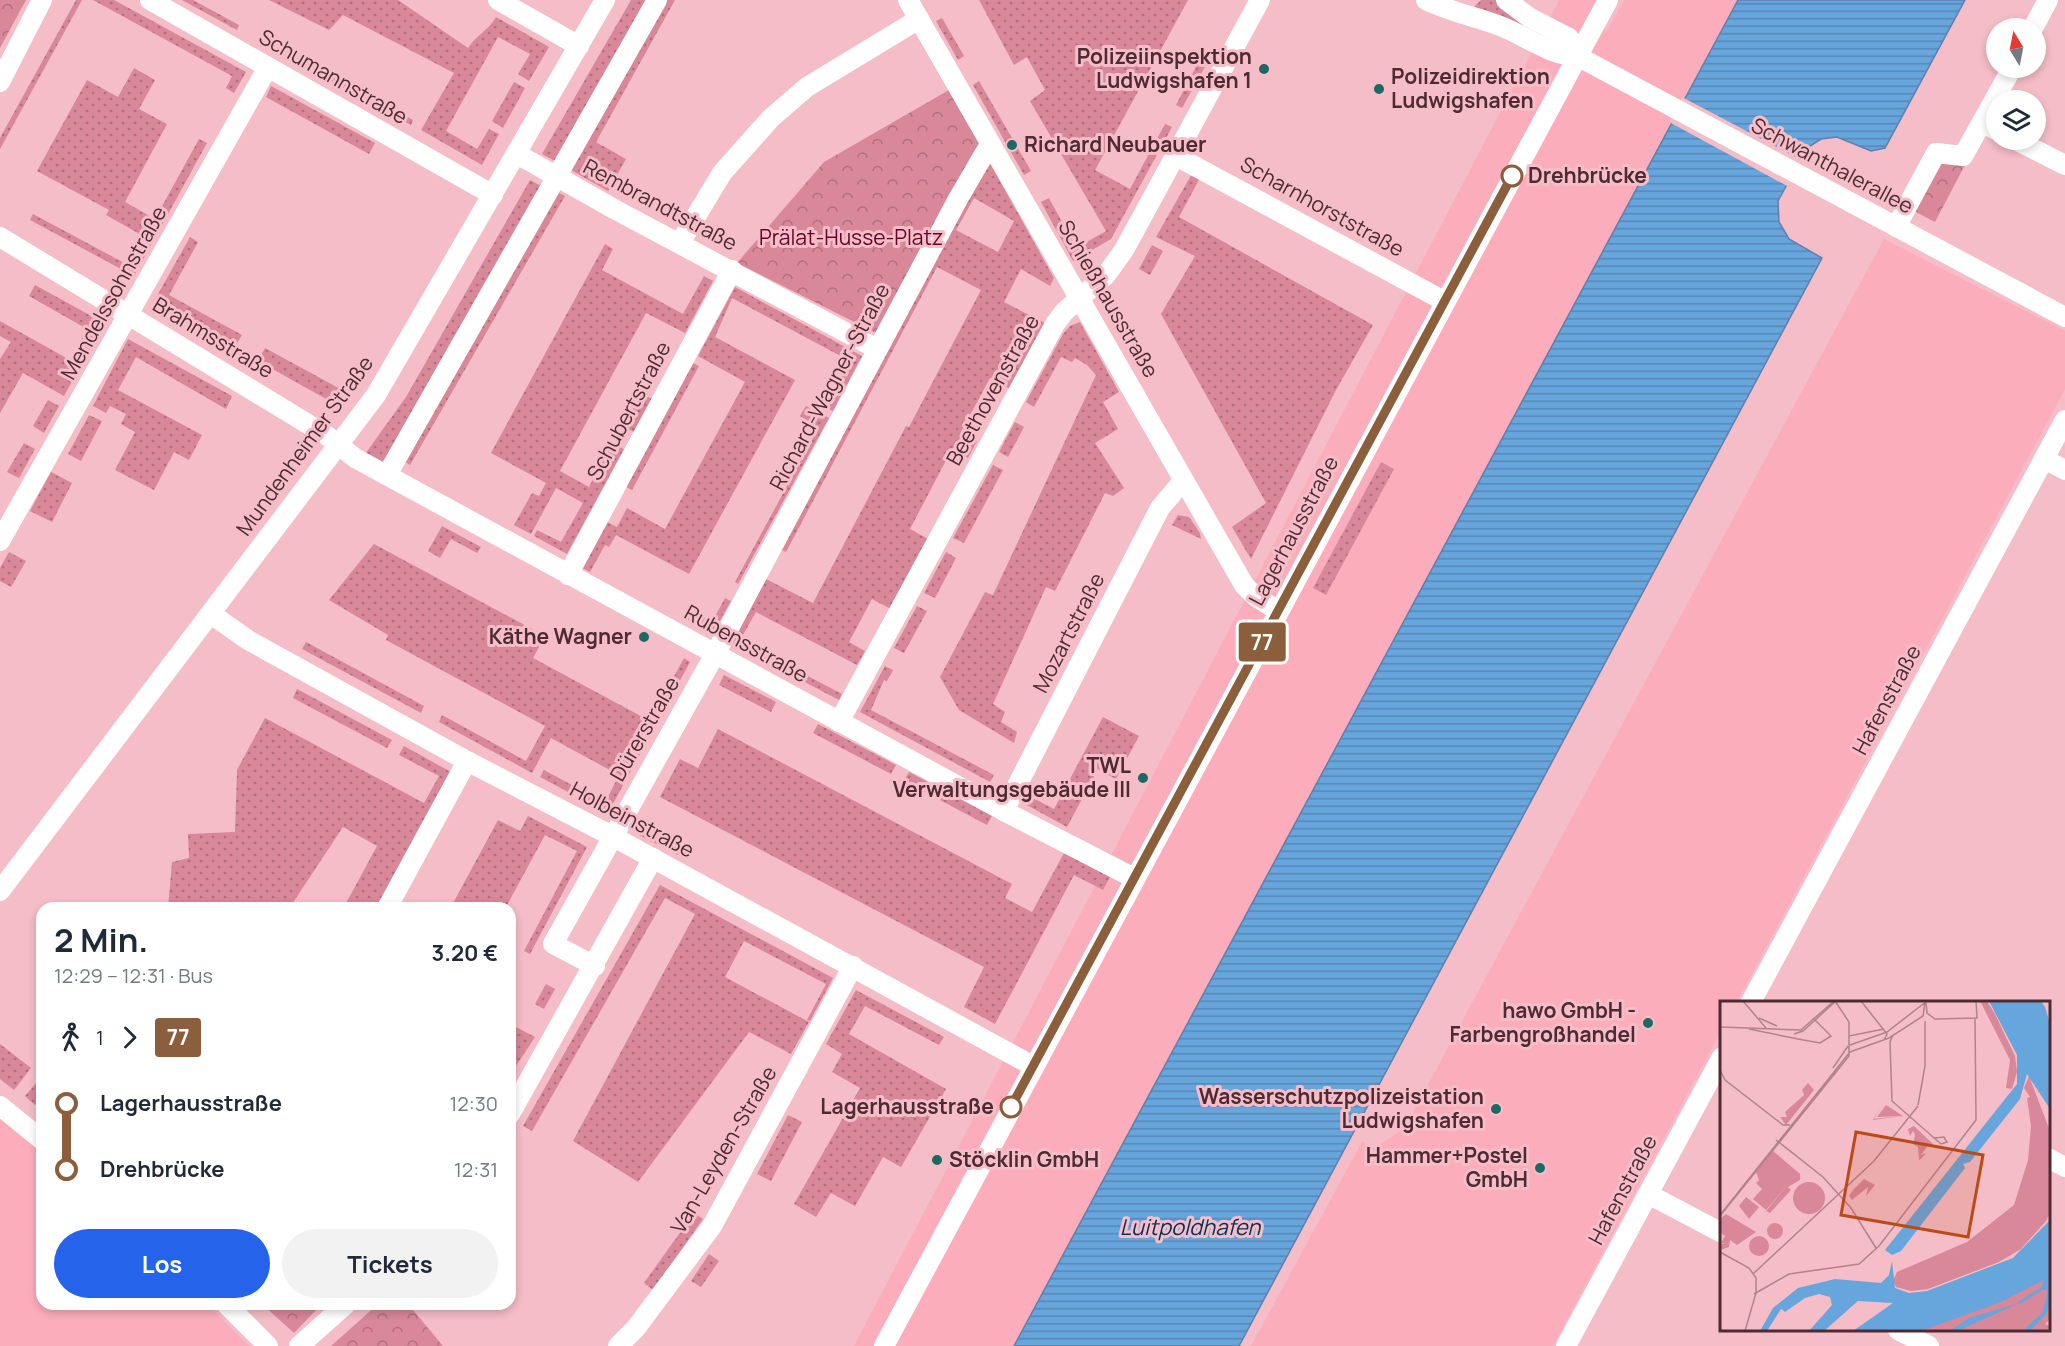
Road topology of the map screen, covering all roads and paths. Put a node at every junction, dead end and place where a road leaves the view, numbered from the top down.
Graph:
1 (42, 0) edge
2 (150, 0) edge
3 (498, 0) edge
4 (605, 0) edge
5 (657, 0) edge
6 (908, 0) edge
7 (1260, 0) edge
8 (1426, 0) edge
9 (1469, 0) edge
10 (1506, 0) edge
11 (1608, 0) edge
12 (2048, 0) edge
13 (1450, 12) junction
14 (2038, 18) edge
15 (919, 19) junction
16 (579, 46) junction
17 (1577, 57) junction
18 (268, 67) junction
19 (0, 82) edge
20 (1986, 129) edge
21 (990, 144) junction
22 (2036, 150) edge
23 (517, 154) junction
24 (1176, 156) junction
25 (2065, 165) edge
26 (556, 177) junction
27 (493, 195) junction
28 (1896, 227) junction
29 (0, 237) edge
30 (680, 243) junction
31 (732, 270) junction
32 (1081, 298) junction
33 (1444, 301) junction
34 (129, 315) junction
35 (2065, 317) edge
36 (877, 349) junction
37 (2065, 420) edge
38 (339, 445) junction
39 (2044, 459) junction
40 (2065, 470) edge
41 (387, 475) junction
42 (1184, 481) junction
43 (0, 541) edge
44 (568, 575) junction
45 (1278, 611) junction
46 (211, 614) junction
47 (715, 654) junction
48 (839, 722) junction
49 (467, 761) junction
50 (1004, 811) junction
51 (612, 836) junction
52 (653, 858) junction
53 (1134, 878) junction
54 (0, 891) edge
55 (390, 902) edge
56 (595, 966) junction
57 (853, 966) junction
58 (1755, 1001) edge
59 (1720, 1061) edge
60 (1033, 1066) junction
61 (516, 1104) edge
62 (0, 1106) edge
63 (36, 1135) edge
64 (2050, 1159) edge
65 (2065, 1167) edge
66 (1648, 1194) junction
67 (1720, 1232) edge
68 (232, 1310) edge
69 (339, 1310) edge
70 (1902, 1331) edge
71 (268, 1346) edge
72 (299, 1346) edge
73 (618, 1346) edge
74 (884, 1346) edge
75 (1566, 1346) edge
76 (1929, 1346) edge

1 - 19 street
2 - 18 street, Schumannstraße
3 - 16 street
4 - 16 street, Mundenheimer Straße
5 - 26 street
6 - 15 street, Schießhausstraße
7 - 24 street, Beethovenstraße
8 - 13 street
9 - 13 street
10 - 17 street
11 - 17 street, Lagerhausstraße
12 - 14 street
13 - 17 street
15 - 21 street, Schießhausstraße
15 - 30 street
16 - 23 street, Mundenheimer Straße
17 - 28 street, Schwanthalerallee
17 - 33 street, Lagerhausstraße
18 - 27 street, Schumannstraße
18 - 34 street, Mendelssohnstraße
20 - 28 street
21 - 32 street, Schießhausstraße
21 - 36 street, Richard-Wagner-Straße
22 - 25 street
23 - 26 street, Rembrandtstraße
23 - 27 street, Mundenheimer Straße
24 - 32 street, Beethovenstraße
24 - 33 street, Scharnhorststraße
26 - 30 street, Rembrandtstraße
26 - 41 street
27 - 38 street, Mundenheimer Straße
28 - 35 street, Schwanthalerallee
29 - 34 street, Brahmsstraße
30 - 31 street, Rembrandtstraße
31 - 36 street, Rembrandtstraße
31 - 44 street, Schubertstraße
32 - 42 street, Schießhausstraße
32 - 48 street, Beethovenstraße
33 - 45 street, Lagerhausstraße
34 - 38 street, Brahmsstraße
34 - 43 street, Mendelssohnstraße
36 - 47 street, Richard-Wagner-Straße
37 - 39 street, Hafenstraße
38 - 41 street, Rubensstraße
38 - 46 street, Mundenheimer Straße
39 - 40 street
39 - 58 street, Hafenstraße
41 - 44 street, Rubensstraße
42 - 45 street, Schießhausstraße
42 - 50 street, Mozartstraße
44 - 47 street, Rubensstraße
45 - 53 street, Lagerhausstraße
46 - 49 street, Holbeinstraße
46 - 54 street, Mundenheimer Straße
47 - 48 street, Rubensstraße
47 - 51 street, Dürerstraße
48 - 50 street, Rubensstraße
49 - 51 street, Holbeinstraße
49 - 55 street
50 - 53 street, Rubensstraße
51 - 52 street, Holbeinstraße
51 - 56 street, Dürerstraße
52 - 56 street
52 - 57 street, Holbeinstraße
53 - 60 street, Lagerhausstraße
56 - 61 street
57 - 60 street, Holbeinstraße
57 - 73 street, Van-Leyden-Straße
59 - 66 street, Hafenstraße
60 - 74 street, Lagerhausstraße
62 - 63 street
64 - 65 street
66 - 67 street
66 - 75 street, Hafenstraße
68 - 71 street
69 - 72 street
70 - 76 street

